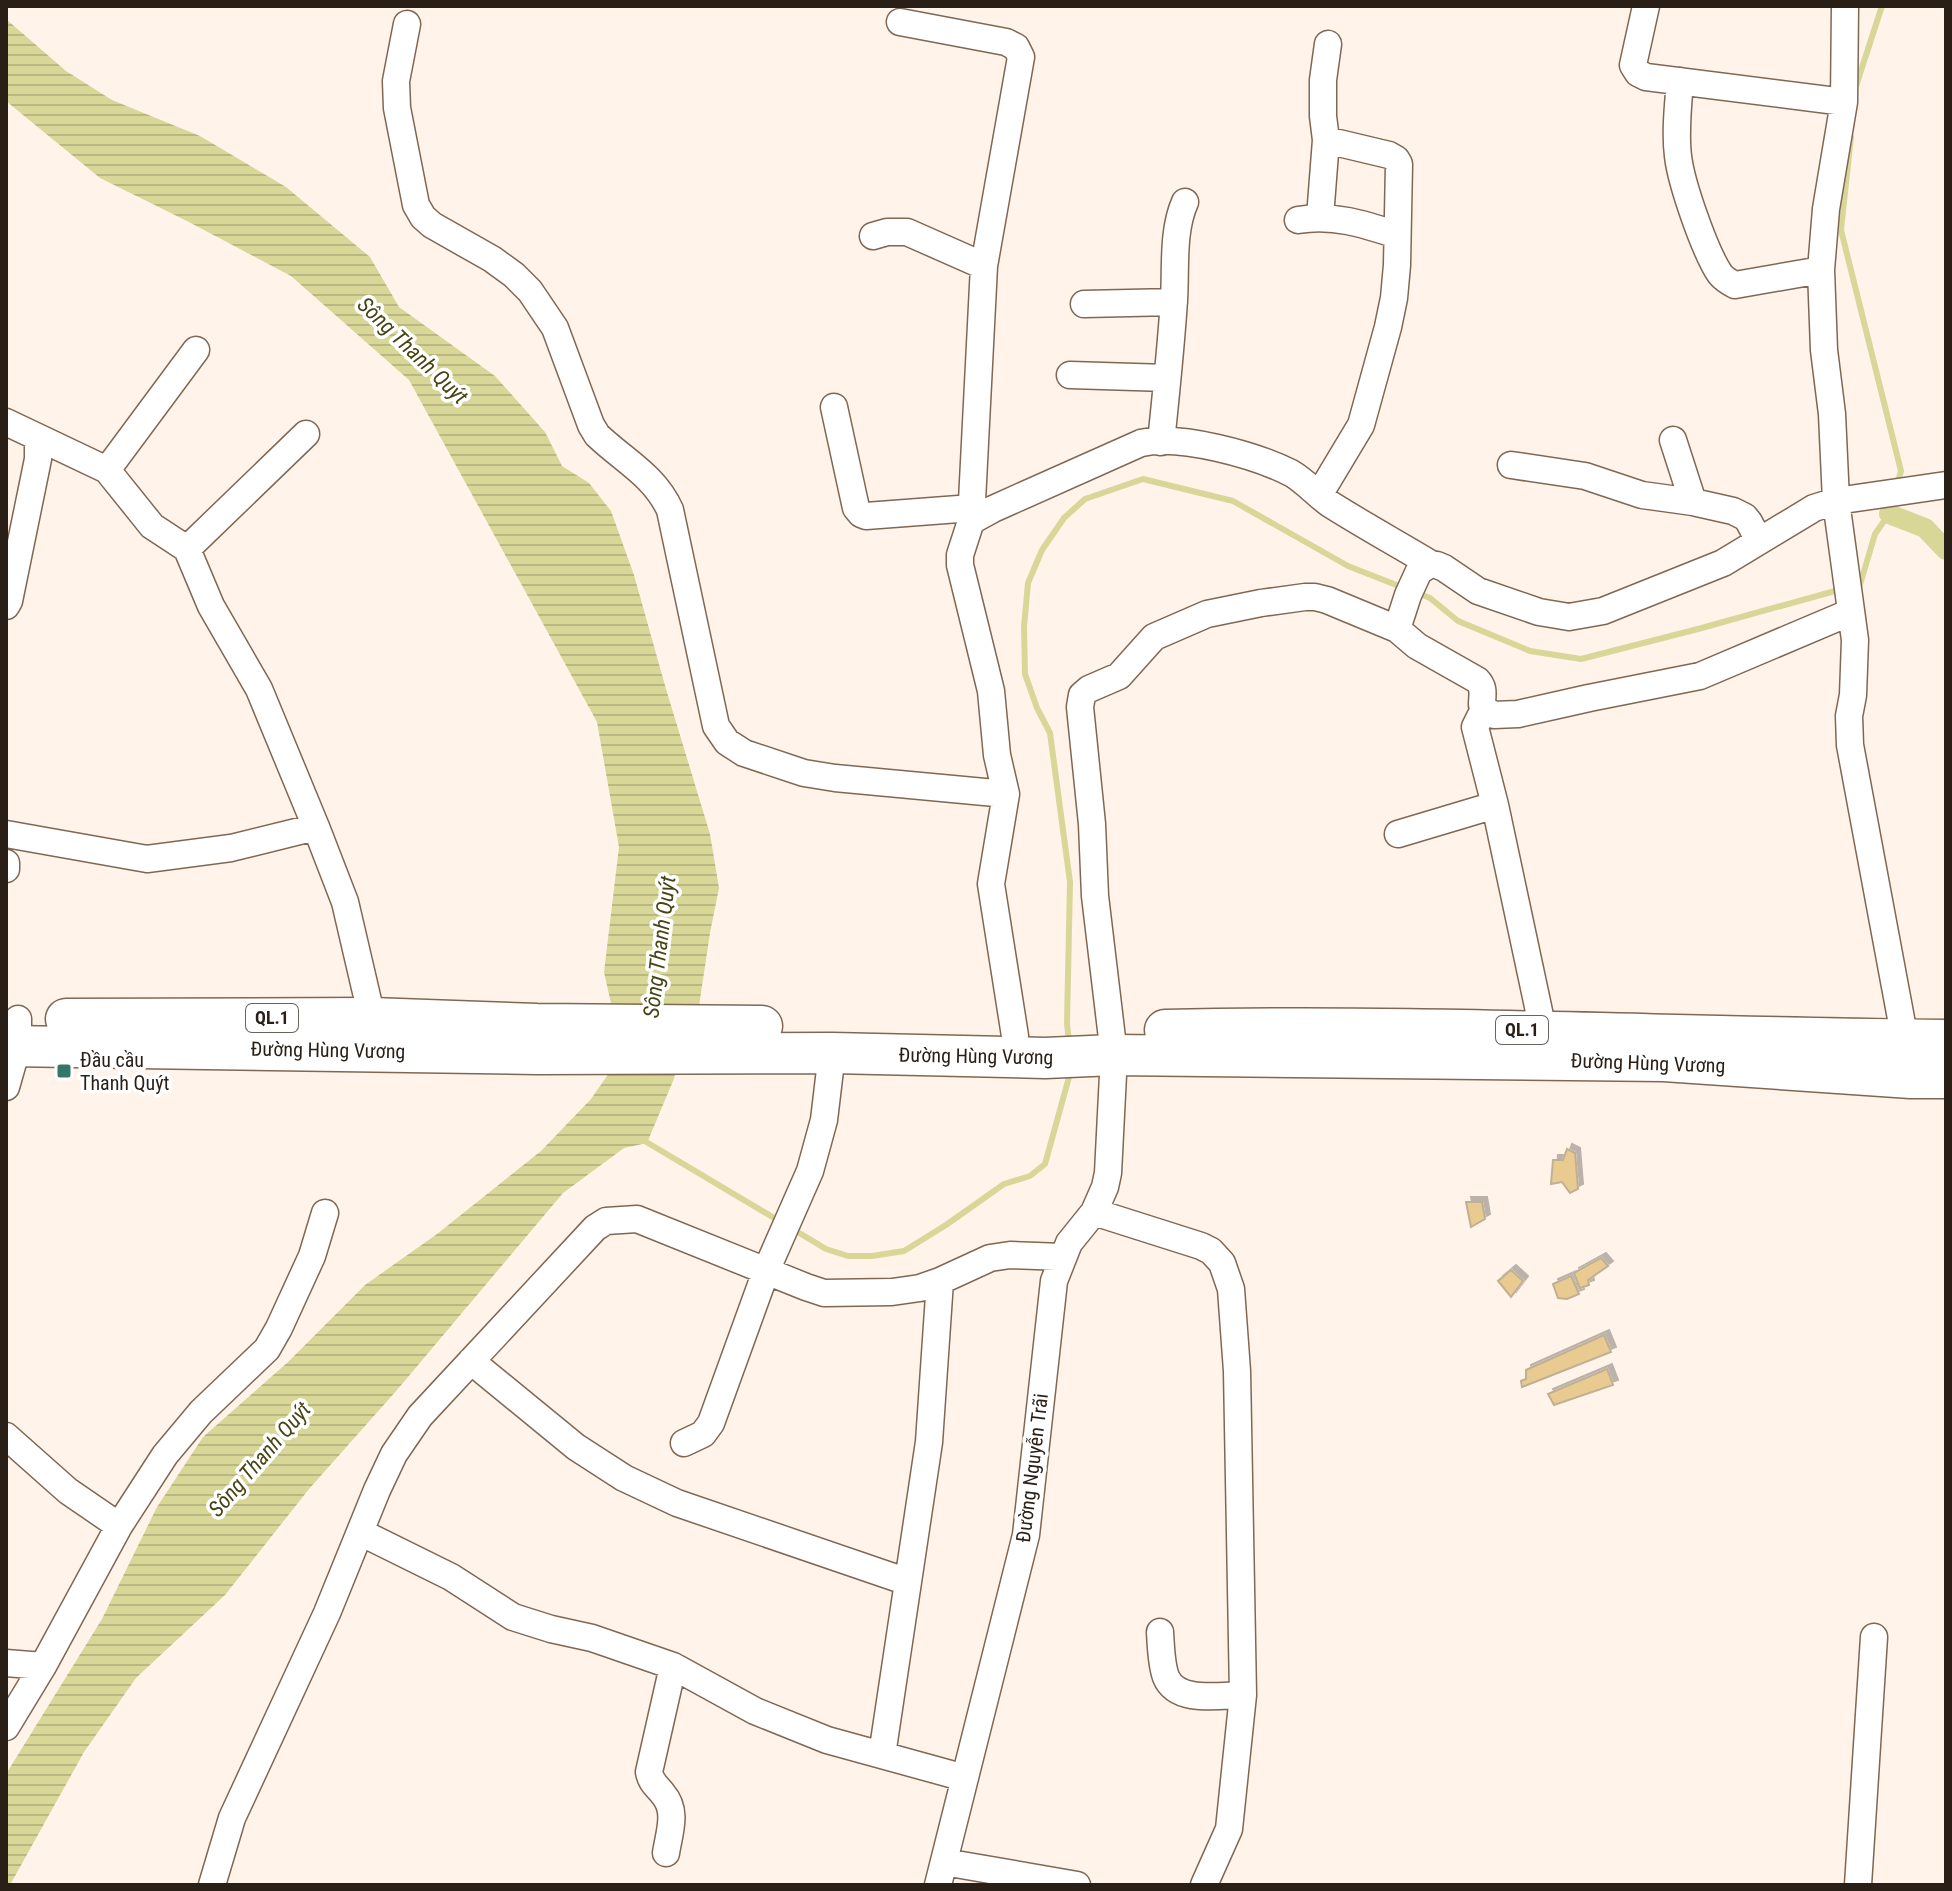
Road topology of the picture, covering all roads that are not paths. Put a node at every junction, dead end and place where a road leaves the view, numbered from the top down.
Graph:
1 (1646, 6) edge
2 (1845, 6) edge
3 (900, 22) dead end
4 (407, 24) dead end
5 (1328, 44) dead end
6 (1680, 81) junction
7 (1844, 102) junction
8 (1326, 140) junction
9 (1185, 202) dead end
10 (1397, 235) junction
11 (873, 236) dead end
12 (984, 266) junction
13 (1821, 270) junction
14 (1174, 302) junction
15 (1084, 304) dead end
16 (196, 350) dead end
17 (1070, 375) dead end
18 (1167, 378) junction
19 (834, 407) dead end
20 (6, 422) edge
21 (306, 434) dead end
22 (38, 438) junction
23 (1673, 440) dead end
24 (1161, 442) junction
25 (1511, 465) dead end
26 (107, 470) junction
27 (1946, 485) edge
28 (1319, 495) junction
29 (1836, 501) junction
30 (1693, 502) junction
31 (971, 514) junction
32 (1759, 541) junction
33 (187, 549) junction
34 (1431, 564) junction
35 (1849, 596) junction
36 (6, 606) edge
37 (1397, 629) junction
38 (1484, 709) junction
39 (1006, 794) junction
40 (1495, 805) junction
41 (316, 827) junction
42 (6, 834) edge
43 (1398, 834) dead end
44 (372, 1018) junction
45 (1543, 1030) junction
46 (12, 1032) edge
47 (537, 1039) junction
48 (1108, 1039) junction
49 (769, 1040) junction
50 (1905, 1040) junction
51 (1946, 1040) edge
52 (1033, 1043) junction
53 (832, 1053) junction
54 (1946, 1078) edge
55 (6, 1087) edge
56 (1094, 1212) junction
57 (325, 1213) dead end
58 (1063, 1257) junction
59 (766, 1271) junction
60 (940, 1281) junction
61 (471, 1361) junction
62 (6, 1436) edge
63 (684, 1443) dead end
64 (119, 1526) junction
65 (360, 1532) junction
66 (908, 1582) junction
67 (1160, 1632) dead end
68 (1874, 1637) dead end
69 (6, 1663) edge
70 (43, 1666) junction
71 (673, 1666) junction
72 (1243, 1695) junction
73 (6, 1727) edge
74 (882, 1755) junction
75 (965, 1778) junction
76 (666, 1853) dead end
77 (941, 1874) edge
78 (212, 1885) edge
79 (1077, 1885) edge
80 (1204, 1885) edge
81 (1858, 1885) edge

1 - 6 street
2 - 7 street
3 - 12 street
4 - 39 street
5 - 8 street
6 - 7 street
6 - 13 street
7 - 13 street
8 - 10 street
8 - 10 street
9 - 14 street
10 - 28 street
11 - 12 street
12 - 31 street
13 - 29 street
14 - 15 street
14 - 18 street
16 - 26 street
17 - 18 street
18 - 24 street
19 - 31 street
20 - 22 street
21 - 33 street
22 - 26 street
22 - 36 street
23 - 30 street
24 - 28 street
24 - 31 street
25 - 30 street
26 - 33 street
27 - 29 street
28 - 34 street
29 - 32 street
29 - 35 street
30 - 32 street
31 - 39 street
32 - 34 street
33 - 41 street
34 - 37 street
35 - 38 street
35 - 50 street
37 - 38 street
37 - 48 street, Đường Nguyễn Trãi
38 - 40 street
39 - 52 street
40 - 43 street
40 - 45 street
41 - 42 street
41 - 44 street
44 - 46 highway, Đường Hùng Vương / QL.1
44 - 47 highway, Đường Hùng Vương / QL.1
45 - 48 highway, Đường Hùng Vương / QL.1
45 - 50 highway, Đường Hùng Vương / QL.1
46 - 47 highway, Đường Hùng Vương / QL.1
46 - 55 street
47 - 49 highway, Đường Hùng Vương / QL.1
48 - 52 highway, Đường Hùng Vương / QL.1
48 - 54 highway, Đường Hùng Vương / QL.1
48 - 56 street, Đường Nguyễn Trãi
49 - 52 highway, Đường Hùng Vương / QL.1
49 - 53 highway, Đường Hùng Vương / QL.1
50 - 51 highway, Đường Hùng Vương / QL.1
52 - 53 highway, Đường Hùng Vương / QL.1
53 - 59 street
56 - 58 street, Đường Nguyễn Trãi
56 - 72 street
57 - 64 street
58 - 60 street
58 - 75 street, Đường Nguyễn Trãi
59 - 60 street
59 - 61 street
59 - 63 street
60 - 66 street
61 - 65 street
61 - 66 street
62 - 64 street
64 - 70 street
65 - 71 street
65 - 78 street
66 - 74 street
67 - 72 street
68 - 81 street
69 - 70 street
70 - 73 street
71 - 74 street
71 - 76 street
72 - 80 street
74 - 75 street
75 - 77 street, Đường Nguyễn Trãi
77 - 79 street

